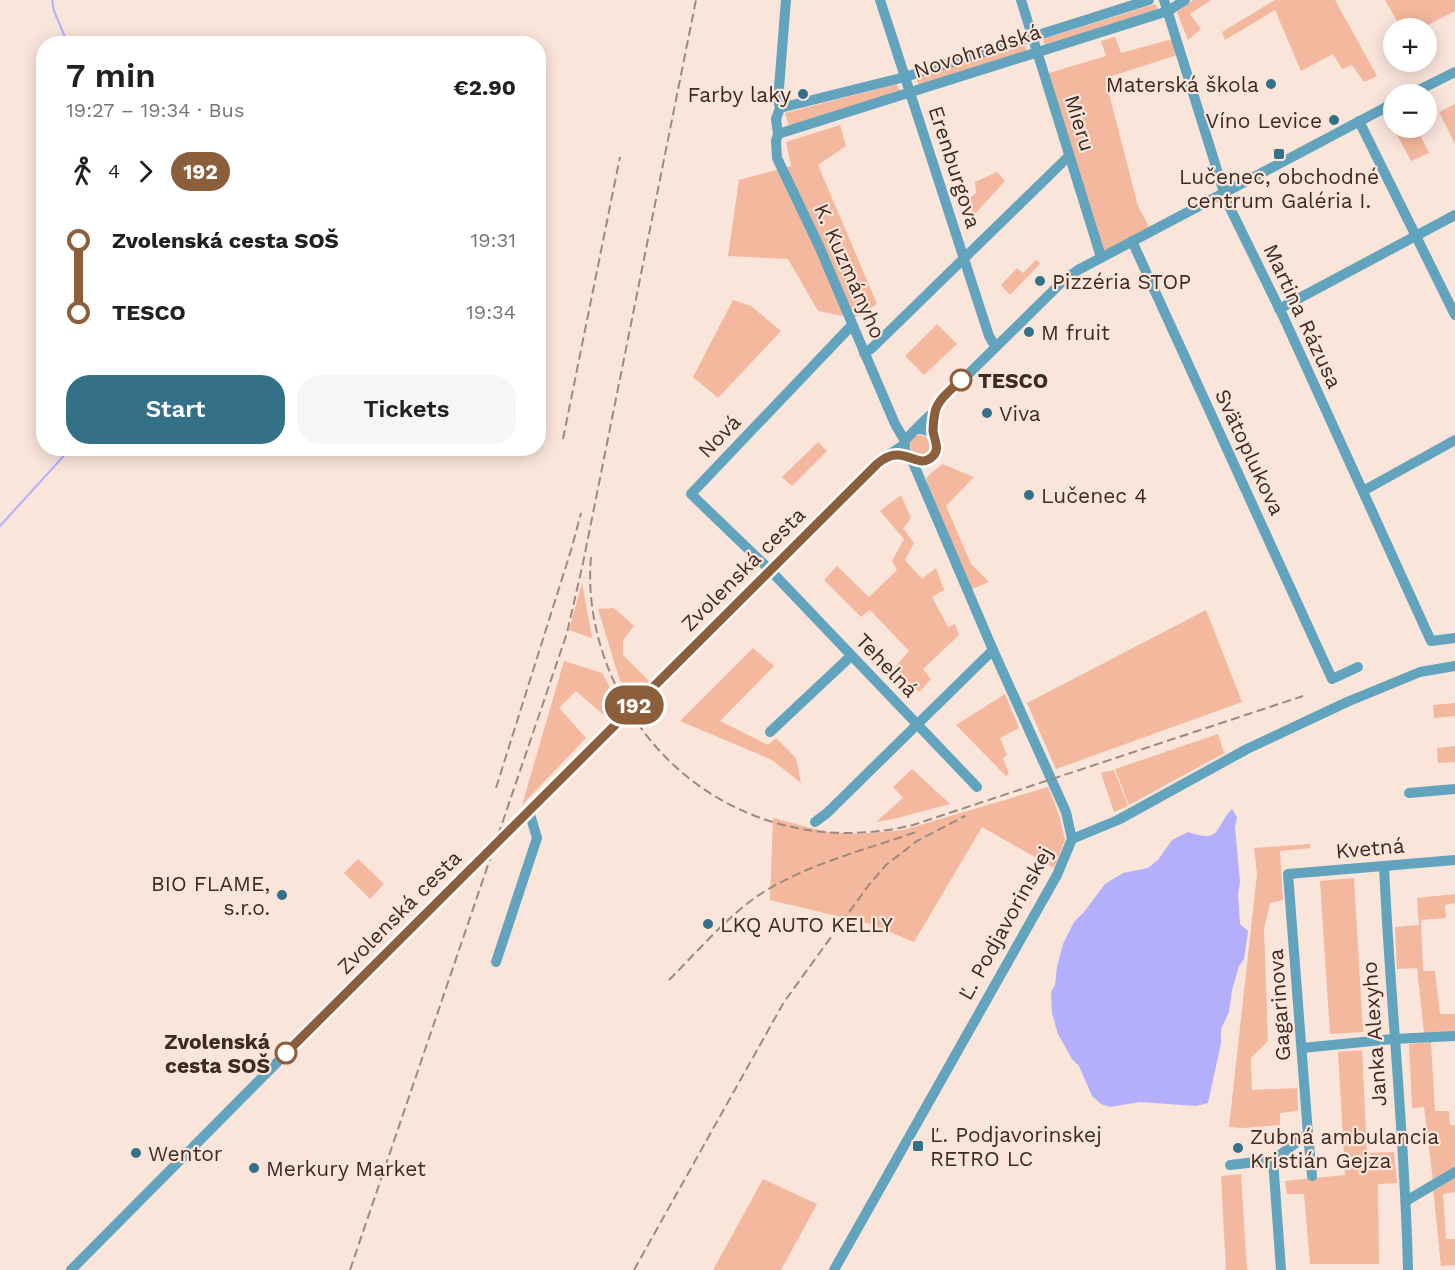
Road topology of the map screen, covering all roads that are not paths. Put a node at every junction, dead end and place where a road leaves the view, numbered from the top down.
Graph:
1 (786, 0) edge
2 (880, 0) edge
3 (1021, 0) edge
4 (1149, 0) edge
5 (1164, 0) edge
6 (1185, 0) edge
7 (1168, 11) junction
8 (1032, 38) junction
9 (1037, 52) junction
10 (1455, 72) edge
11 (904, 77) junction
12 (1431, 84) edge
13 (910, 93) junction
14 (780, 108) junction
15 (1383, 109) edge
16 (1359, 122) junction
17 (778, 134) junction
18 (1069, 156) junction
19 (1224, 192) junction
20 (1455, 215) edge
21 (1415, 237) junction
22 (1132, 241) junction
23 (964, 258) junction
24 (1101, 258) junction
25 (1279, 309) junction
26 (1455, 315) edge
27 (852, 325) junction
28 (995, 346) junction
29 (864, 353) junction
30 (935, 411) junction
31 (895, 424) junction
32 (910, 436) junction
33 (935, 437) junction
34 (1455, 440) edge
35 (887, 455) junction
36 (910, 457) junction
37 (926, 460) junction
38 (921, 480) junction
39 (1363, 491) junction
40 (770, 570) junction
41 (1455, 638) edge
42 (993, 650) junction
43 (851, 656) junction
44 (1455, 666) edge
45 (1358, 667) dead end
46 (918, 725) junction
47 (770, 732) dead end
48 (977, 787) dead end
49 (1455, 789) edge
50 (1409, 793) dead end
51 (529, 811) junction
52 (815, 822) dead end
53 (1072, 839) junction
54 (1455, 860) edge
55 (1384, 866) junction
56 (1288, 874) joint
57 (496, 962) dead end
58 (1455, 1036) edge
59 (1393, 1039) junction
60 (1302, 1048) junction
61 (1308, 1134) junction
62 (1273, 1160) junction
63 (1230, 1166) dead end
64 (1455, 1172) edge
65 (1312, 1176) dead end
66 (1406, 1201) junction
67 (71, 1270) edge
68 (834, 1270) edge
69 (1281, 1270) edge
70 (1408, 1270) edge

1 - 14 street, K. Kuzmányho
2 - 11 street, Erenburgova
3 - 8 street, Mieru
4 - 8 street, Novohradská
5 - 7 street, Martina Rázusa
6 - 7 street, Novohradská
7 - 9 street, Novohradská
7 - 19 street, Martina Rázusa
8 - 9 street, Mieru
8 - 11 street, Novohradská
9 - 13 street, Novohradská
9 - 18 street, Mieru
10 - 12 street
11 - 13 street, Erenburgova
11 - 14 street, Novohradská
13 - 17 street, Novohradská
13 - 23 street, Erenburgova
14 - 17 street, K. Kuzmányho
15 - 16 street, Zvolenská cesta
16 - 19 street, Zvolenská cesta
16 - 21 street
17 - 27 street, K. Kuzmányho
18 - 23 street
18 - 24 street, Mieru
19 - 22 street, Zvolenská cesta
19 - 25 street, Martina Rázusa
20 - 21 street
21 - 25 street
21 - 26 street
22 - 24 street, Zvolenská cesta
22 - 45 street, Svätoplukova
23 - 28 street, Erenburgova
23 - 29 street
24 - 28 street, Zvolenská cesta
25 - 39 street, Martina Rázusa
27 - 29 street, K. Kuzmányho
27 - 40 street, Nová
28 - 30 street, Zvolenská cesta
29 - 31 street, K. Kuzmányho
30 - 32 street, Zvolenská cesta
30 - 33 street
31 - 32 street
31 - 35 street
32 - 33 street
32 - 35 street, Zvolenská cesta
32 - 36 street
33 - 37 street
34 - 39 street
35 - 36 street
35 - 40 street, Zvolenská cesta
36 - 37 street
36 - 38 street, Ľ. Podjavorinskej
37 - 38 street
38 - 42 street, Ľ. Podjavorinskej
39 - 41 street, Martina Rázusa
40 - 43 street, Tehelná
40 - 51 street, Zvolenská cesta
42 - 46 street
42 - 53 street, Ľ. Podjavorinskej
43 - 46 street, Tehelná
43 - 47 street
44 - 53 street
46 - 48 street, Tehelná
46 - 52 street
49 - 50 street
51 - 57 street
51 - 67 street, Zvolenská cesta
53 - 68 street, Ľ. Podjavorinskej
54 - 55 street, Kvetná
55 - 56 street, Kvetná
55 - 59 street, Janka Alexyho
56 - 60 street, Gagarinova
58 - 59 street
59 - 60 street
59 - 66 street, Janka Alexyho
60 - 61 street, Gagarinova
61 - 62 street
61 - 65 street, Gagarinova
62 - 63 street
62 - 69 street
64 - 66 street
66 - 70 street, Janka Alexyho

